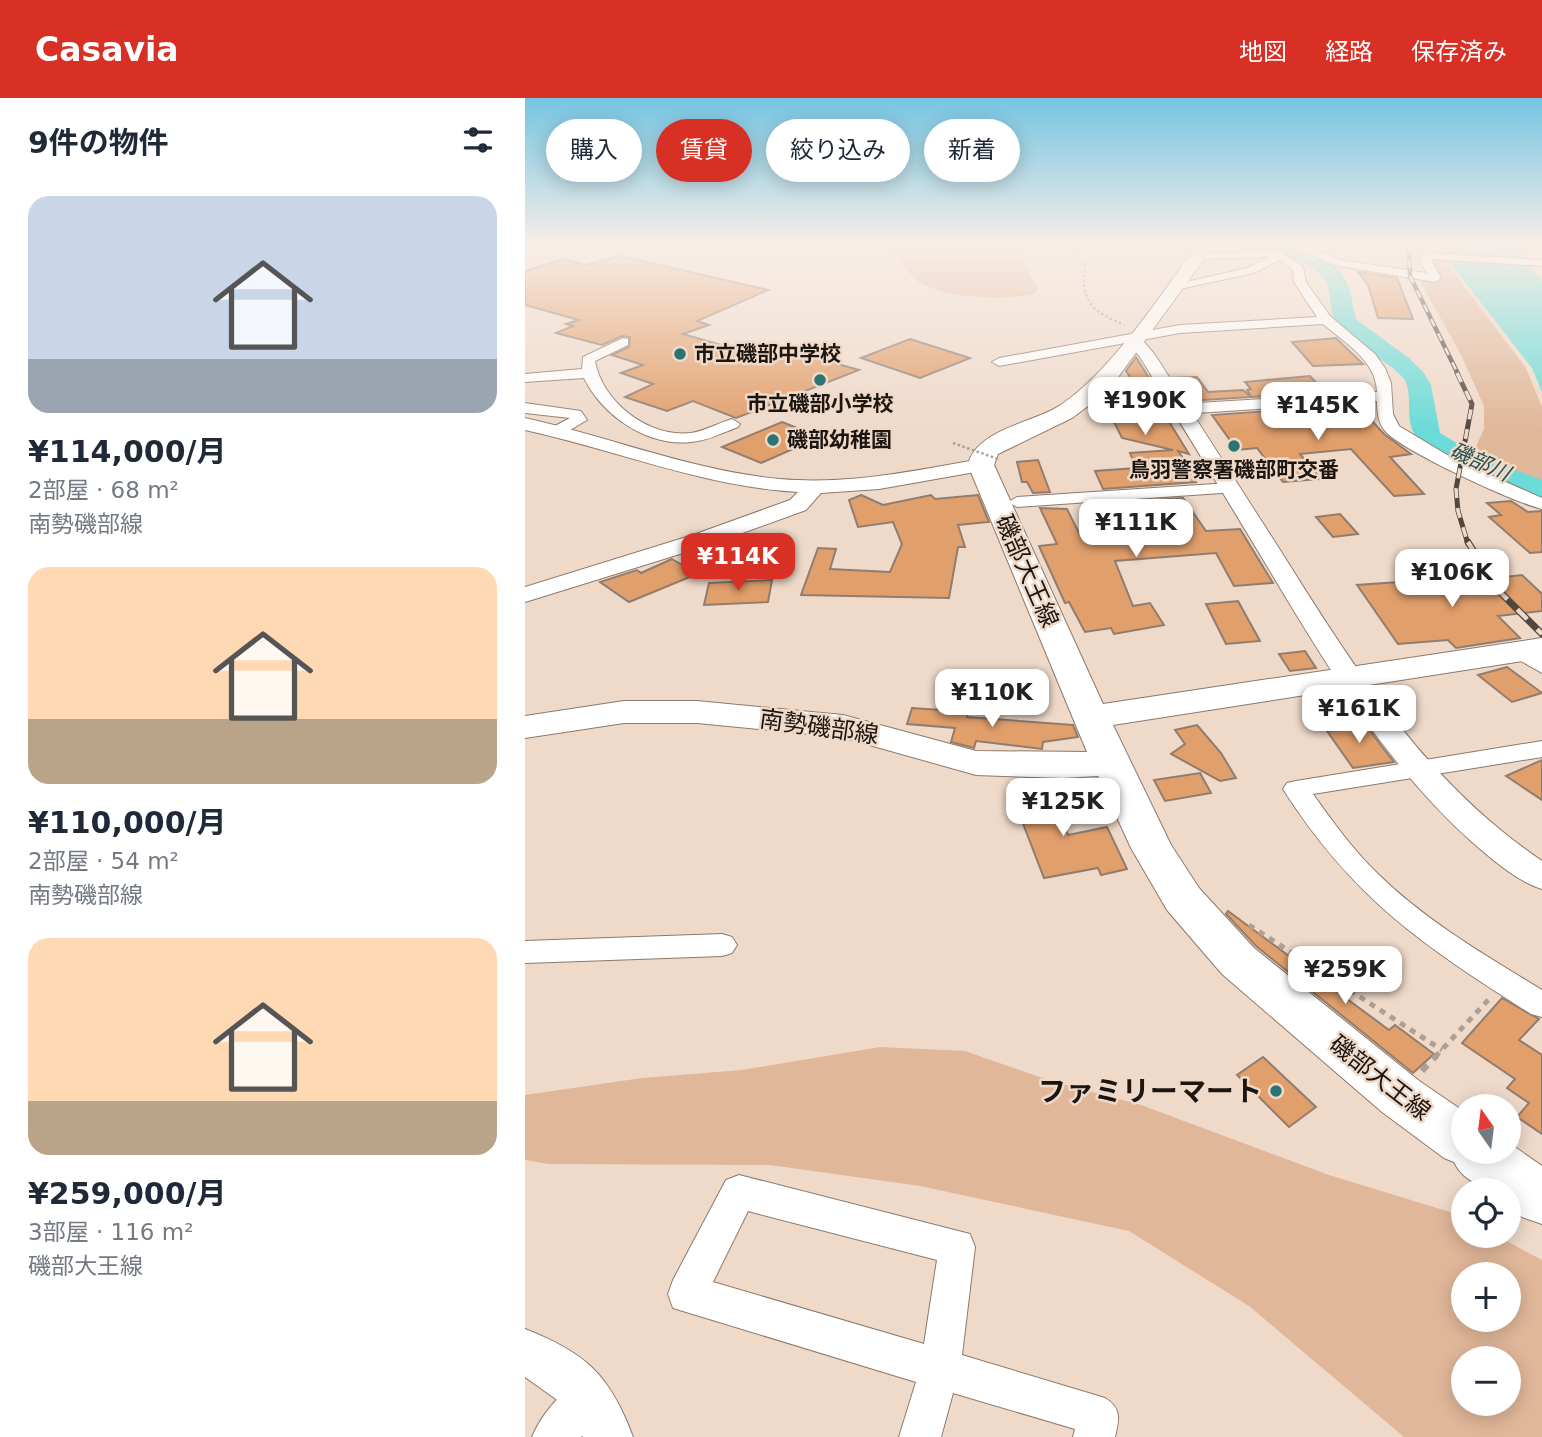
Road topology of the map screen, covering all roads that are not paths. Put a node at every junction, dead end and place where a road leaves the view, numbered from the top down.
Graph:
1 (1159, 306) edge
2 (1316, 306) edge
3 (1325, 320) junction
4 (1137, 336) junction
5 (623, 342) dead end
6 (999, 362) dead end
7 (589, 373) junction
8 (525, 377) edge
9 (1385, 396) junction
10 (525, 408) edge
11 (1181, 410) junction
12 (595, 414) junction
13 (525, 424) edge
14 (731, 424) dead end
15 (559, 430) junction
16 (990, 462) junction
17 (815, 487) junction
18 (1230, 488) junction
19 (1017, 502) dead end
20 (1542, 503) edge
21 (525, 595) edge
22 (1535, 655) edge
23 (1348, 680) junction
24 (1091, 717) junction
25 (525, 727) edge
26 (1542, 749) edge
27 (1111, 764) junction
28 (1419, 769) junction
29 (1542, 877) edge
30 (722, 945) dead end
31 (525, 952) edge
32 (1542, 1005) edge
33 (1451, 1132) edge
34 (1494, 1164) edge
35 (1542, 1198) edge
36 (525, 1353) edge
37 (940, 1369) junction
38 (598, 1416) edge
39 (553, 1437) edge
40 (920, 1437) edge
41 (1094, 1437) edge

1 - 4 main road
2 - 3 street
3 - 4 street
3 - 9 street
4 - 6 street
4 - 11 street
4 - 16 main road
5 - 7 street
7 - 8 street
7 - 12 street
9 - 11 street
9 - 20 street
10 - 12 street
11 - 18 street
12 - 14 street
12 - 15 street
13 - 15 street
15 - 17 street
16 - 17 street
16 - 24 main road, 磯部大王線
17 - 21 street
18 - 19 street
18 - 23 street
22 - 23 main road
23 - 24 main road
23 - 28 street
24 - 27 main road, 磯部大王線
25 - 27 main road, 南勢磯部線
26 - 28 street
27 - 33 main road, 磯部大王線
28 - 29 street
28 - 32 street
30 - 31 street
34 - 35 main road
36 - 38 street
37 - 37 street
37 - 40 street
37 - 41 street
38 - 39 street

